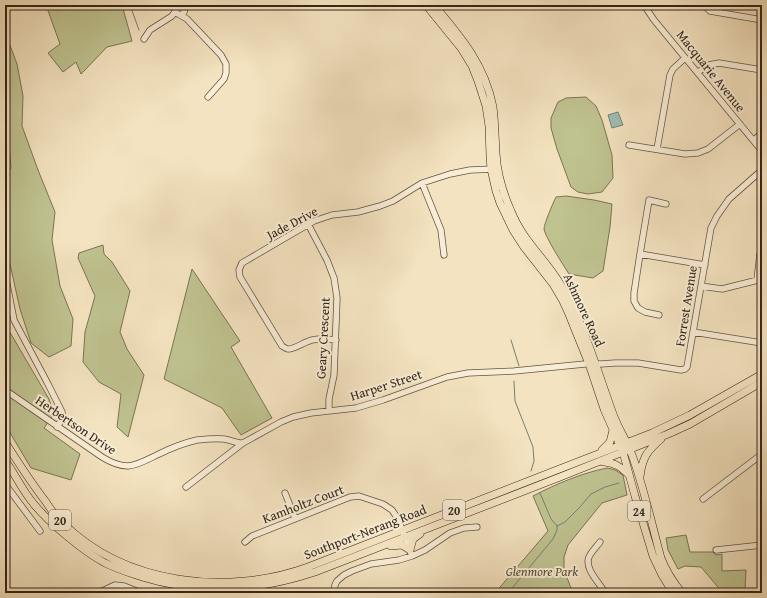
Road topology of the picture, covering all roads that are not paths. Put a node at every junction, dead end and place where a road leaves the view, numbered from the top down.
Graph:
1 (190, 5) edge
2 (426, 5) edge
3 (434, 5) edge
4 (644, 5) edge
5 (706, 5) edge
6 (180, 9) edge
7 (762, 20) edge
8 (144, 39) dead end
9 (685, 58) junction
10 (762, 70) edge
11 (699, 75) junction
12 (208, 97) dead end
13 (740, 124) junction
14 (762, 134) edge
15 (754, 140) junction
16 (629, 145) dead end
17 (657, 149) junction
18 (762, 151) edge
19 (495, 169) junction
20 (762, 170) edge
21 (422, 183) junction
22 (666, 204) dead end
23 (308, 224) junction
24 (762, 250) edge
25 (640, 254) junction
26 (444, 255) dead end
27 (704, 265) junction
28 (5, 274) edge
29 (759, 280) edge
30 (701, 286) junction
31 (659, 315) dead end
32 (693, 332) junction
33 (336, 340) junction
34 (762, 344) edge
35 (592, 364) junction
36 (762, 374) edge
37 (762, 382) edge
38 (5, 390) edge
39 (329, 411) junction
40 (57, 427) junction
41 (617, 430) junction
42 (668, 434) junction
43 (636, 439) junction
44 (5, 442) edge
45 (243, 443) junction
46 (625, 447) junction
47 (599, 453) junction
48 (762, 454) edge
49 (600, 461) junction
50 (6, 463) edge
51 (629, 476) junction
52 (640, 482) junction
53 (5, 484) edge
54 (186, 487) dead end
55 (285, 493) dead end
56 (703, 498) dead end
57 (295, 518) junction
58 (477, 527) dead end
59 (426, 529) junction
60 (40, 531) dead end
61 (404, 534) junction
62 (245, 542) dead end
63 (600, 542) dead end
64 (762, 545) edge
65 (381, 546) junction
66 (716, 550) dead end
67 (411, 553) junction
68 (201, 587) edge
69 (5, 588) edge
70 (11, 593) edge
71 (98, 593) edge
72 (142, 593) edge
73 (334, 593) edge
74 (605, 593) edge
75 (673, 593) edge
76 (682, 593) edge

1 - 6 street
2 - 19 main road, Ashmore Road
3 - 19 main road, Ashmore Road
4 - 9 street, Macquarie Avenue
5 - 7 street
6 - 8 street
6 - 12 street
9 - 11 street, Macquarie Avenue
9 - 17 street
10 - 11 street
11 - 13 street, Macquarie Avenue
13 - 15 street, Macquarie Avenue
13 - 17 street
14 - 15 street
15 - 18 street, Macquarie Avenue
16 - 17 street
19 - 21 street, Jade Drive
19 - 35 main road, Ashmore Road
20 - 27 street, Forrest Avenue
21 - 23 street, Jade Drive
21 - 26 street
22 - 25 street
23 - 33 street, Geary Crescent
23 - 33 street, Jade Drive
24 - 29 street
25 - 27 street
25 - 31 street
27 - 30 street, Forrest Avenue
28 - 40 street
29 - 30 street
30 - 32 street, Forrest Avenue
32 - 34 street
32 - 35 street, Forrest Avenue
33 - 39 street, Geary Crescent
35 - 39 street, Harper Street
35 - 41 main road, Ashmore Road
36 - 43 main road, Southport-Nerang Road / 20
37 - 42 main road, Southport-Nerang Road / 20
38 - 40 street, Herbertson Drive
39 - 45 street, Harper Street
40 - 45 street, Herbertson Drive
41 - 43 main road
41 - 46 main road, Ashmore Road
41 - 47 main road
42 - 46 main road, Southport-Nerang Road / 20
42 - 52 main road
43 - 46 main road, Southport-Nerang Road / 20
44 - 68 main road, Southport-Nerang Road / 20
45 - 54 street, Harper Street
46 - 47 main road, Southport-Nerang Road / 20
46 - 49 main road, Southport-Nerang Road / 20
46 - 51 main road, Ashmore Road / 24
46 - 52 main road, Ashmore Road / 24
47 - 61 main road, Southport-Nerang Road / 20
48 - 56 street
49 - 51 main road
49 - 59 main road, Southport-Nerang Road / 20
50 - 68 main road, Southport-Nerang Road / 20
51 - 75 main road, Ashmore Road / 24
52 - 76 main road, Ashmore Road / 24
53 - 60 street
55 - 57 street
57 - 61 street, Kamholtz Court
57 - 62 street, Kamholtz Court
58 - 67 street
59 - 61 main road, Southport-Nerang Road / 20
59 - 67 main road
61 - 65 main road, Southport-Nerang Road / 20
61 - 67 street, Kamholtz Court
61 - 68 main road, Southport-Nerang Road / 20
63 - 74 street
64 - 66 street
65 - 67 main road
65 - 68 main road, Southport-Nerang Road / 20
67 - 73 street
69 - 70 street
71 - 72 street

